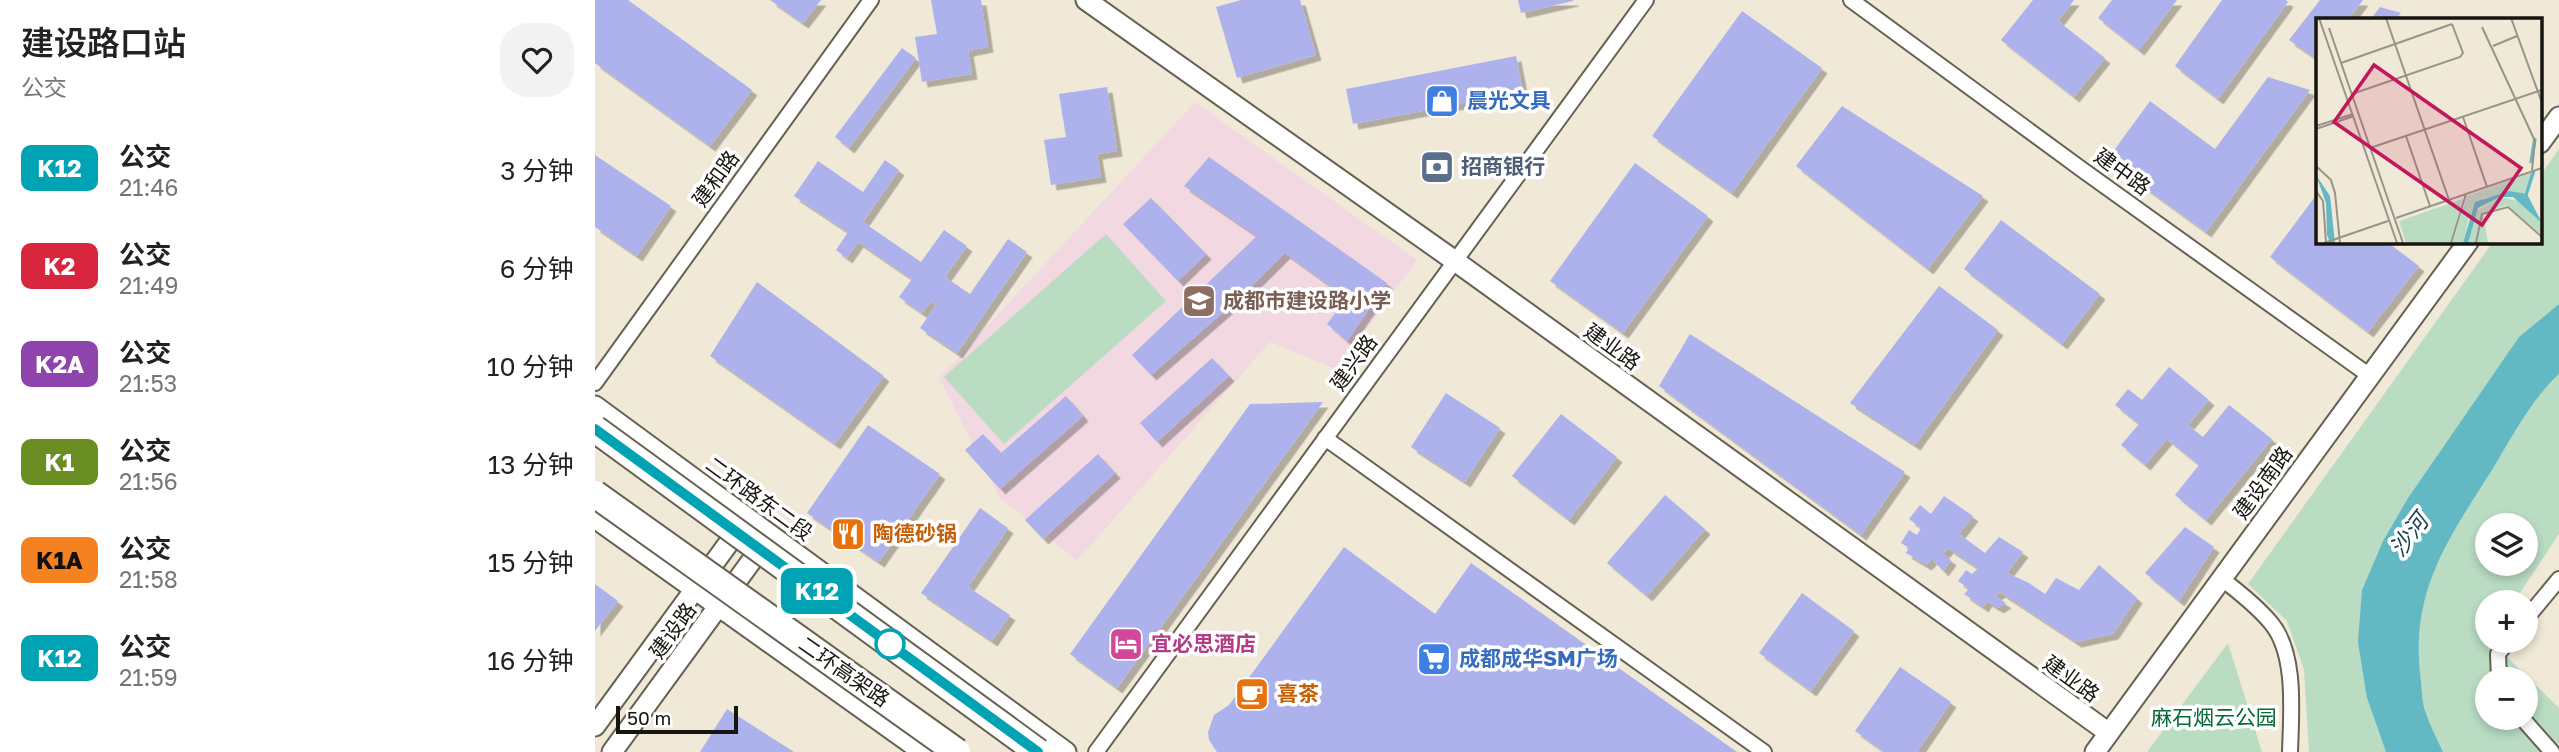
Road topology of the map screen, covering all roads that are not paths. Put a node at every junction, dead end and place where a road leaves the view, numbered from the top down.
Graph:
1 (871, 0) edge
2 (1086, 0) edge
3 (1646, 0) edge
4 (1851, 0) edge
5 (2559, 117) edge
6 (2541, 142) edge
7 (2467, 243) edge
8 (1455, 261) junction
9 (2370, 376) junction
10 (595, 383) edge
11 (595, 406) edge
12 (595, 429) edge
13 (1325, 438) junction
14 (595, 494) edge
15 (595, 518) edge
16 (747, 519) junction
17 (770, 536) junction
18 (2222, 579) junction
19 (2559, 579) edge
20 (695, 590) junction
21 (2538, 604) edge
22 (718, 607) junction
23 (595, 726) edge
24 (2533, 730) edge
25 (2109, 733) junction
26 (612, 752) edge
27 (923, 752) edge
28 (957, 752) edge
29 (1038, 752) edge
30 (1066, 752) edge
31 (1096, 752) edge
32 (1764, 752) edge
33 (2095, 752) edge
34 (2290, 752) edge
35 (2552, 752) edge

1 - 10 street, 建和路
2 - 8 street, 建业路
3 - 8 street, 建兴路
4 - 9 street, 建中路
5 - 6 street
7 - 9 street, 建设南路
8 - 13 street, 建兴路
8 - 25 street, 建业路
9 - 18 street, 建设南路
11 - 16 street, 二环路东二段
12 - 29 highway, bridge
13 - 31 street, 建兴路
13 - 32 street
14 - 28 highway, 二环高架路, bridge
15 - 20 street
16 - 17 street, 二环路东二段
16 - 20 street, 建设路
17 - 22 street, 建设路
17 - 30 street, 二环路东二段
18 - 25 street, 建设南路
18 - 34 street
19 - 21 street
20 - 22 street
20 - 23 street, 建设路
22 - 26 street, 建设路
22 - 27 street
24 - 35 street
25 - 33 street, 建设南路

